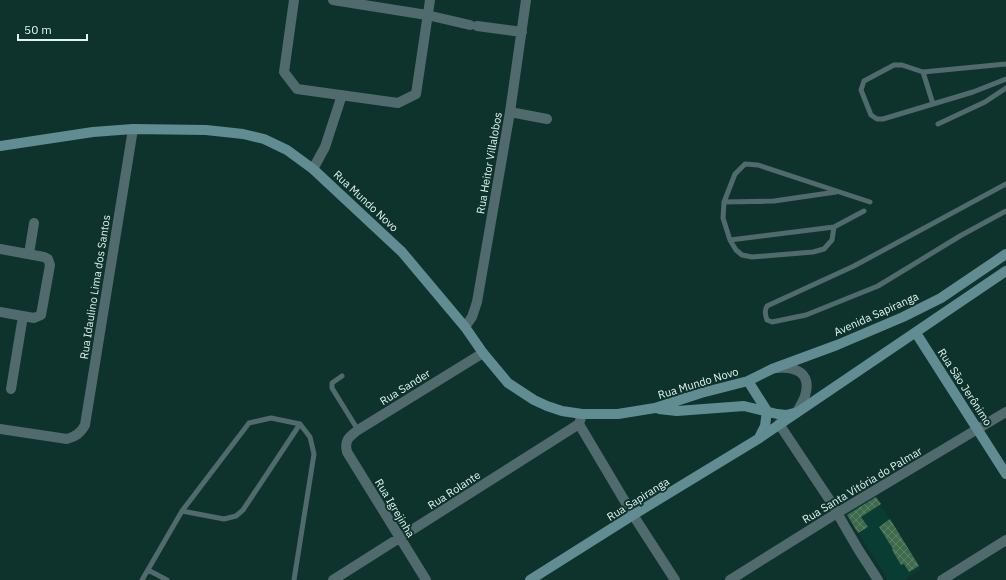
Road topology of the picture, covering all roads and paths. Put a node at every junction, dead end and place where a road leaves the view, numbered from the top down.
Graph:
1 (294, 0) edge
2 (333, 0) edge
3 (430, 0) edge
4 (526, 0) edge
5 (427, 15) junction
6 (522, 32) junction
7 (1006, 64) edge
8 (923, 72) junction
9 (1006, 79) edge
10 (1006, 88) edge
11 (342, 95) junction
12 (933, 104) junction
13 (510, 112) junction
14 (547, 119) dead end
15 (938, 124) dead end
16 (132, 129) junction
17 (0, 146) edge
18 (314, 169) junction
19 (1006, 184) edge
20 (837, 191) junction
21 (724, 202) junction
22 (870, 202) dead end
23 (864, 211) dead end
24 (1006, 211) edge
25 (34, 223) dead end
26 (834, 226) junction
27 (730, 240) junction
28 (0, 249) edge
29 (29, 254) junction
30 (1006, 254) edge
31 (1006, 271) edge
32 (0, 312) edge
33 (23, 316) junction
34 (465, 327) junction
35 (916, 333) junction
36 (483, 353) junction
37 (772, 369) junction
38 (342, 376) dead end
39 (748, 381) junction
40 (11, 388) dead end
41 (655, 408) junction
42 (767, 411) junction
43 (1006, 412) edge
44 (796, 413) junction
45 (580, 419) junction
46 (300, 424) junction
47 (779, 424) junction
48 (0, 429) edge
49 (978, 429) junction
50 (358, 430) junction
51 (758, 439) junction
52 (346, 447) joint
53 (1006, 474) edge
54 (182, 511) junction
55 (837, 513) junction
56 (633, 515) junction
57 (400, 539) junction
58 (1006, 540) edge
59 (148, 570) junction
60 (142, 580) edge
61 (167, 580) edge
62 (294, 580) edge
63 (333, 580) edge
64 (426, 580) edge
65 (530, 580) edge
66 (675, 580) edge
67 (730, 580) edge
68 (878, 580) edge
69 (942, 580) edge

1 - 11 street
2 - 5 street
3 - 5 street
4 - 6 street, Rua Heitor Villalobos
5 - 6 street
5 - 11 street
6 - 13 street, Rua Heitor Villalobos
7 - 8 lane
8 - 12 lane
8 - 12 lane
9 - 12 lane
10 - 15 lane
11 - 18 street
13 - 14 street
13 - 34 street, Rua Heitor Villalobos
16 - 17 main road, Rua Mundo Novo
16 - 18 main road, Rua Mundo Novo
16 - 48 street, Rua Idaulino Lima dos Santos
18 - 34 main road, Rua Mundo Novo
19 - 24 lane
20 - 21 lane
20 - 21 lane
20 - 22 lane
21 - 27 lane
23 - 26 lane
25 - 29 street
26 - 27 lane
26 - 27 lane
28 - 29 street
29 - 33 street
30 - 37 main road, Avenida Sapiranga
31 - 35 main road
32 - 33 street
33 - 40 street
34 - 36 main road, Rua Mundo Novo
35 - 44 main road
35 - 49 main road, Rua São Jerônimo
36 - 45 main road, Rua Mundo Novo
36 - 50 street, Rua Sander
37 - 39 main road, Avenida Sapiranga
37 - 44 street
38 - 50 lane
39 - 41 main road, Rua Mundo Novo
39 - 42 main road
41 - 42 main road, Rua Mundo Novo
41 - 45 main road, Rua Mundo Novo
42 - 44 main road
42 - 51 main road
43 - 49 street, Rua Santa Vitória do Palmar
44 - 47 main road, Rua Sapiranga
45 - 56 street
45 - 57 street, Rua Rolante
46 - 54 lane
46 - 54 lane
46 - 62 lane
47 - 51 main road, Rua Sapiranga
47 - 55 street
49 - 53 main road, Rua São Jerônimo
49 - 55 street, Rua Santa Vitória do Palmar
50 - 52 street, Rua Sander
51 - 56 main road, Rua Sapiranga
52 - 57 street, Rua Igrejinha
54 - 59 lane
55 - 67 street, Rua Santa Vitória do Palmar
55 - 68 street
56 - 65 main road, Rua Sapiranga
56 - 66 street
57 - 63 street, Rua Rolante
57 - 64 street, Rua Igrejinha
58 - 69 street
59 - 60 lane
59 - 61 lane

